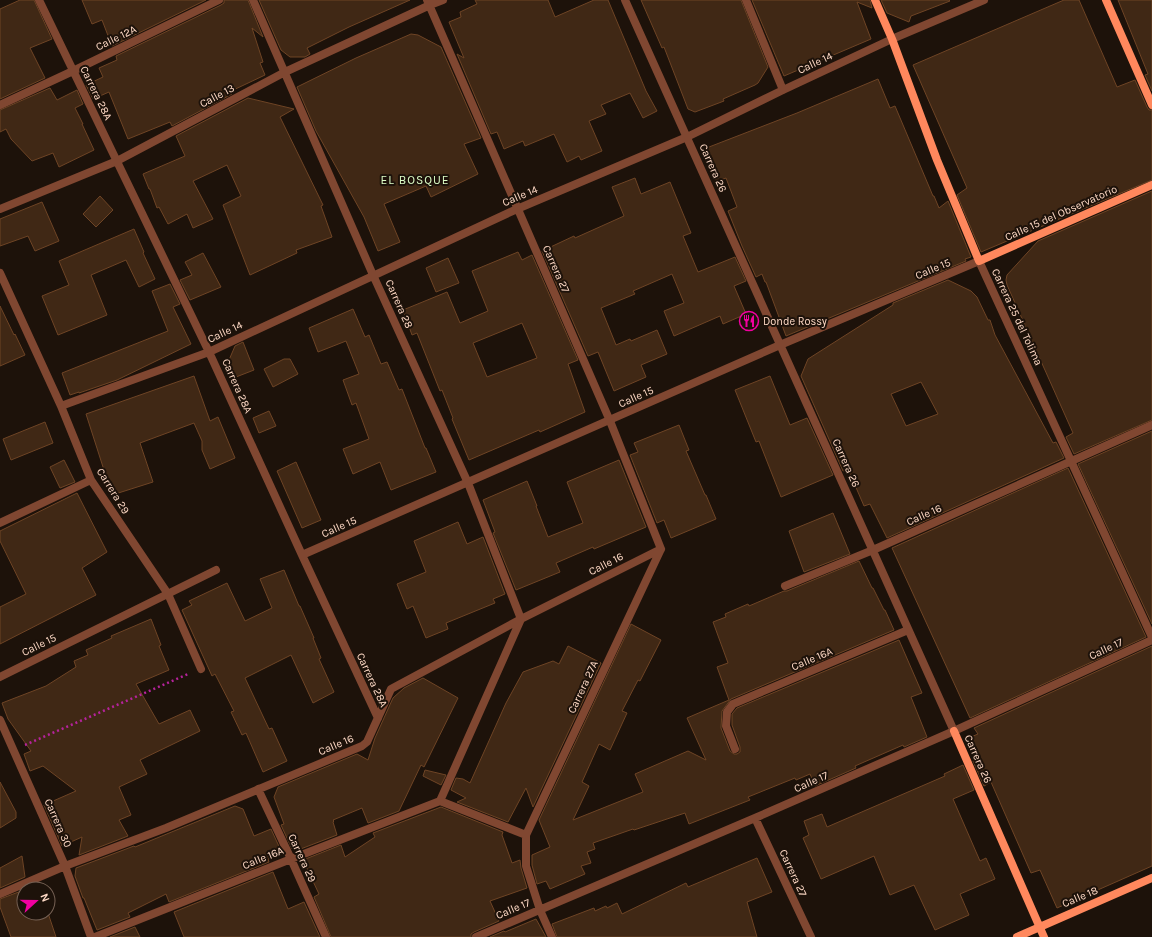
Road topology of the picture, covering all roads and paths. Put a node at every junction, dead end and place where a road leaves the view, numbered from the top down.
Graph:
1 (39, 0) edge
2 (219, 0) edge
3 (253, 0) edge
4 (443, 0) edge
5 (625, 0) edge
6 (746, 0) edge
7 (875, 0) edge
8 (984, 0) edge
9 (1106, 0) edge
10 (428, 3) edge
11 (892, 39) junction
12 (73, 71) junction
13 (284, 72) junction
14 (783, 90) junction
15 (0, 105) edge
16 (1152, 106) edge
17 (687, 138) junction
18 (117, 161) junction
19 (1152, 185) edge
20 (0, 209) edge
21 (517, 209) junction
22 (979, 261) junction
23 (0, 273) edge
24 (374, 275) junction
25 (780, 345) junction
26 (209, 352) junction
27 (61, 406) junction
28 (610, 421) junction
29 (1152, 425) edge
30 (1071, 461) junction
31 (91, 480) junction
32 (468, 483) junction
33 (0, 523) edge
34 (661, 549) junction
35 (873, 550) junction
36 (302, 555) junction
37 (216, 570) dead end
38 (785, 586) dead end
39 (168, 594) junction
40 (521, 619) junction
41 (908, 630) junction
42 (1152, 638) edge
43 (201, 669) joint
44 (0, 677) edge
45 (378, 718) junction
46 (0, 720) edge
47 (954, 731) junction
48 (735, 749) dead end
49 (14, 750) junction
50 (258, 789) junction
51 (440, 801) junction
52 (755, 818) junction
53 (526, 835) junction
54 (291, 859) junction
55 (65, 866) junction
56 (1152, 878) edge
57 (0, 894) edge
58 (540, 910) junction
59 (1039, 927) junction
60 (91, 937) edge
61 (95, 937) edge
62 (326, 937) edge
63 (476, 937) edge
64 (552, 937) edge
65 (811, 937) edge
66 (1017, 937) edge
67 (1044, 937) edge

1 - 12 street, Carrera 28A
2 - 12 street, Calle 12A
3 - 13 street, Carrera 28
4 - 10 street, Calle 13
5 - 17 street, Carrera 26
6 - 14 street
7 - 11 street, Carrera 25 del Tolima
8 - 11 street, Calle 14
9 - 16 street
10 - 13 street, Calle 13
10 - 21 street, Carrera 27
11 - 14 street, Calle 14
11 - 22 street, Carrera 25 del Tolima
12 - 15 street, Calle 12A
12 - 18 street, Carrera 28A
13 - 18 street, Calle 13
13 - 24 street, Carrera 28
14 - 17 street, Calle 14
17 - 21 street, Calle 14
17 - 25 street, Carrera 26
18 - 20 street, Calle 13
18 - 26 street, Carrera 28A
19 - 22 street, Calle 15 del Observatorio
21 - 24 street, Calle 14
21 - 28 street, Carrera 27
22 - 25 street, Calle 15
22 - 30 street, Carrera 25 del Tolima
23 - 27 street, Carrera 29
24 - 26 street, Calle 14
24 - 32 street, Carrera 28
25 - 28 street, Calle 15
25 - 35 street, Carrera 26
26 - 27 street, Calle 14
26 - 36 street, Carrera 28A
27 - 31 street, Carrera 29
28 - 32 street, Calle 15
28 - 34 street, Carrera 27
29 - 30 street, Calle 16
30 - 35 street, Calle 16
30 - 42 street, Carrera 25 del Tolima
31 - 33 street
31 - 39 street, Carrera 29
32 - 36 street, Calle 15
32 - 40 street, Carrera 28
34 - 40 street, Calle 16
34 - 53 street, Carrera 27A
35 - 38 street, Calle 16
35 - 41 street, Carrera 26
36 - 45 street, Carrera 28A
37 - 39 street, Calle 15
39 - 43 street, Carrera 29
39 - 44 street, Calle 15
40 - 45 street, Calle 16
40 - 51 street
41 - 47 street, Carrera 26
41 - 48 street, Calle 16A
42 - 47 street, Calle 17
43 - 49 path
45 - 50 street, Calle 16
46 - 49 street, Carrera 30
47 - 52 street, Calle 17
47 - 59 street, Carrera 26
49 - 55 street, Carrera 30
50 - 54 street, Carrera 29
50 - 55 street, Calle 16
51 - 53 street
51 - 54 street, Calle 16A
52 - 58 street, Calle 17
52 - 65 street, Carrera 27
53 - 58 street
54 - 61 street, Calle 16A
54 - 62 street, Carrera 29
55 - 57 street, Calle 16
55 - 60 street, Carrera 30
56 - 59 street, Calle 18
58 - 63 street, Calle 17
58 - 64 street
59 - 66 street, Calle 18
59 - 67 street, Carrera 26

